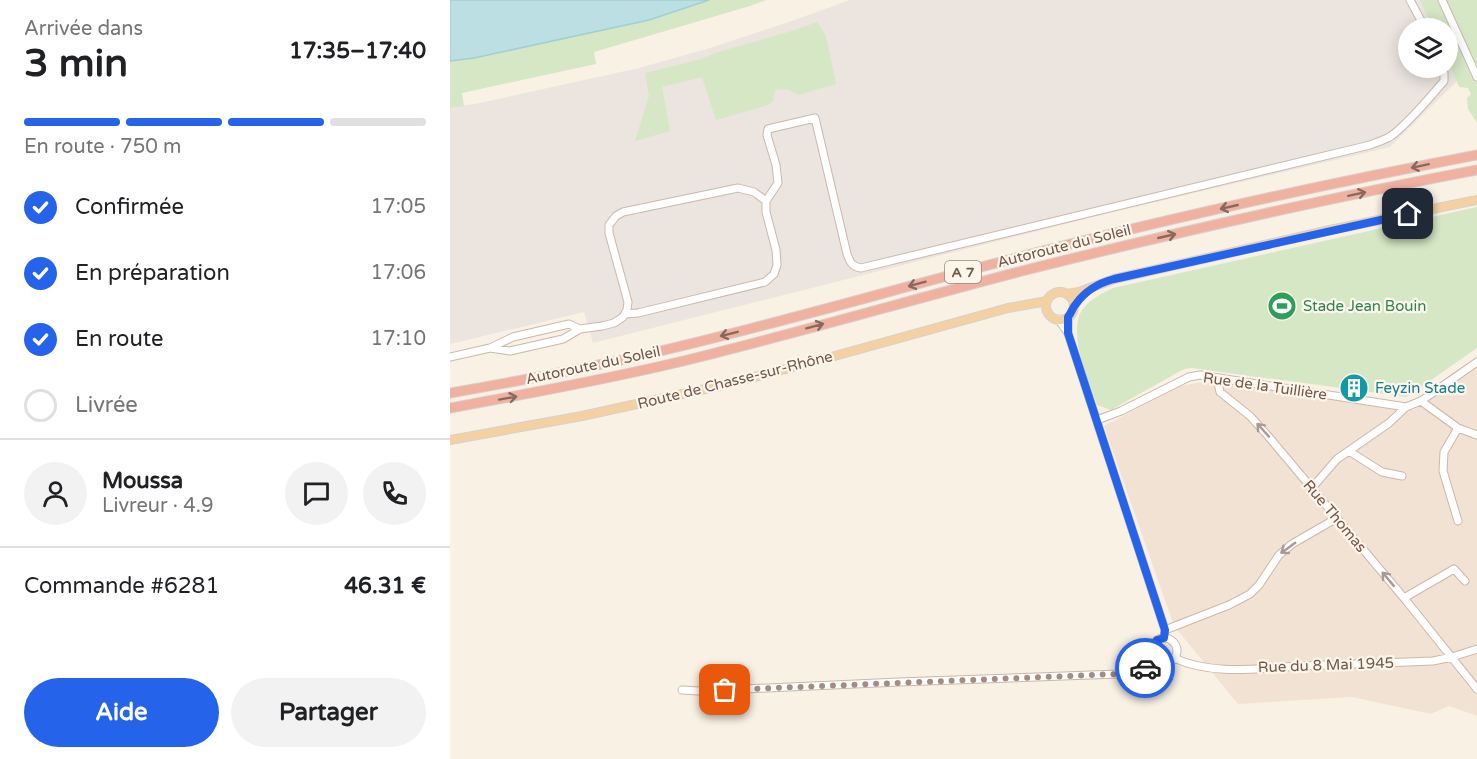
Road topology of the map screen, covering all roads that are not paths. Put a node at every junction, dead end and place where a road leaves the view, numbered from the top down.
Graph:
1 (1410, 0) edge
2 (1442, 0) edge
3 (1420, 18) edge
4 (1477, 77) edge
5 (1444, 78) edge
6 (1477, 155) edge
7 (1477, 170) edge
8 (1477, 200) edge
9 (766, 201) junction
10 (1096, 285) junction
11 (1067, 294) junction
12 (1047, 301) junction
13 (1074, 306) junction
14 (1018, 307) junction
15 (1047, 312) junction
16 (625, 314) junction
17 (1068, 317) junction
18 (1058, 320) junction
19 (580, 329) junction
20 (1068, 333) junction
21 (490, 348) junction
22 (450, 357) edge
23 (1477, 362) edge
24 (1217, 378) junction
25 (450, 393) edge
26 (1421, 401) junction
27 (1406, 406) junction
28 (450, 408) edge
29 (1097, 420) junction
30 (1458, 428) junction
31 (1477, 435) edge
32 (450, 440) edge
33 (1349, 451) junction
34 (1402, 476) dead end
35 (1312, 488) junction
36 (1337, 518) junction
37 (1458, 521) dead end
38 (1465, 581) dead end
39 (1404, 598) junction
40 (1165, 634) junction
41 (1477, 649) edge
42 (1452, 657) junction
43 (1174, 658) junction
44 (1155, 660) junction
45 (1477, 689) edge
46 (682, 690) dead end

1 - 3 street
2 - 4 street
5 - 9 street
6 -> 25 highway, Autoroute du Soleil / A 7
28 -> 7 highway, Autoroute du Soleil / A 7
8 - 10 main road
9 - 16 street
9 - 16 street
10 - 11 main road
10 - 13 main road
11 - 12 main road
11 - 13 main road
12 - 14 main road, Route de Chasse-sur-Rhône
12 - 15 main road
13 - 17 main road
14 - 15 main road, Route de Chasse-sur-Rhône
14 - 32 main road, Route de Chasse-sur-Rhône
15 - 18 main road
16 - 19 street
17 - 18 main road
17 - 20 street
18 - 20 street
19 - 21 street
19 - 21 street
20 - 29 street
21 - 22 street
23 - 26 street
24 - 27 street, Rue de la Tuillière
24 - 29 street, Rue de la Tuillière
35 -> 24 street, Rue Thomas
26 - 27 street
26 - 30 street
27 - 33 street
29 - 40 street
30 - 31 street
30 - 37 street
33 - 34 street
33 - 35 street
35 - 36 street, Rue Thomas
39 -> 36 street, Rue Thomas
36 -> 40 street
38 - 39 street
39 - 42 street, Rue Thomas
40 - 43 street
40 - 44 street
41 - 42 street, Rue du 8 Mai 1945
42 - 43 street, Rue du 8 Mai 1945
42 - 45 street, Rue Thomas
43 - 44 street
44 - 46 street

